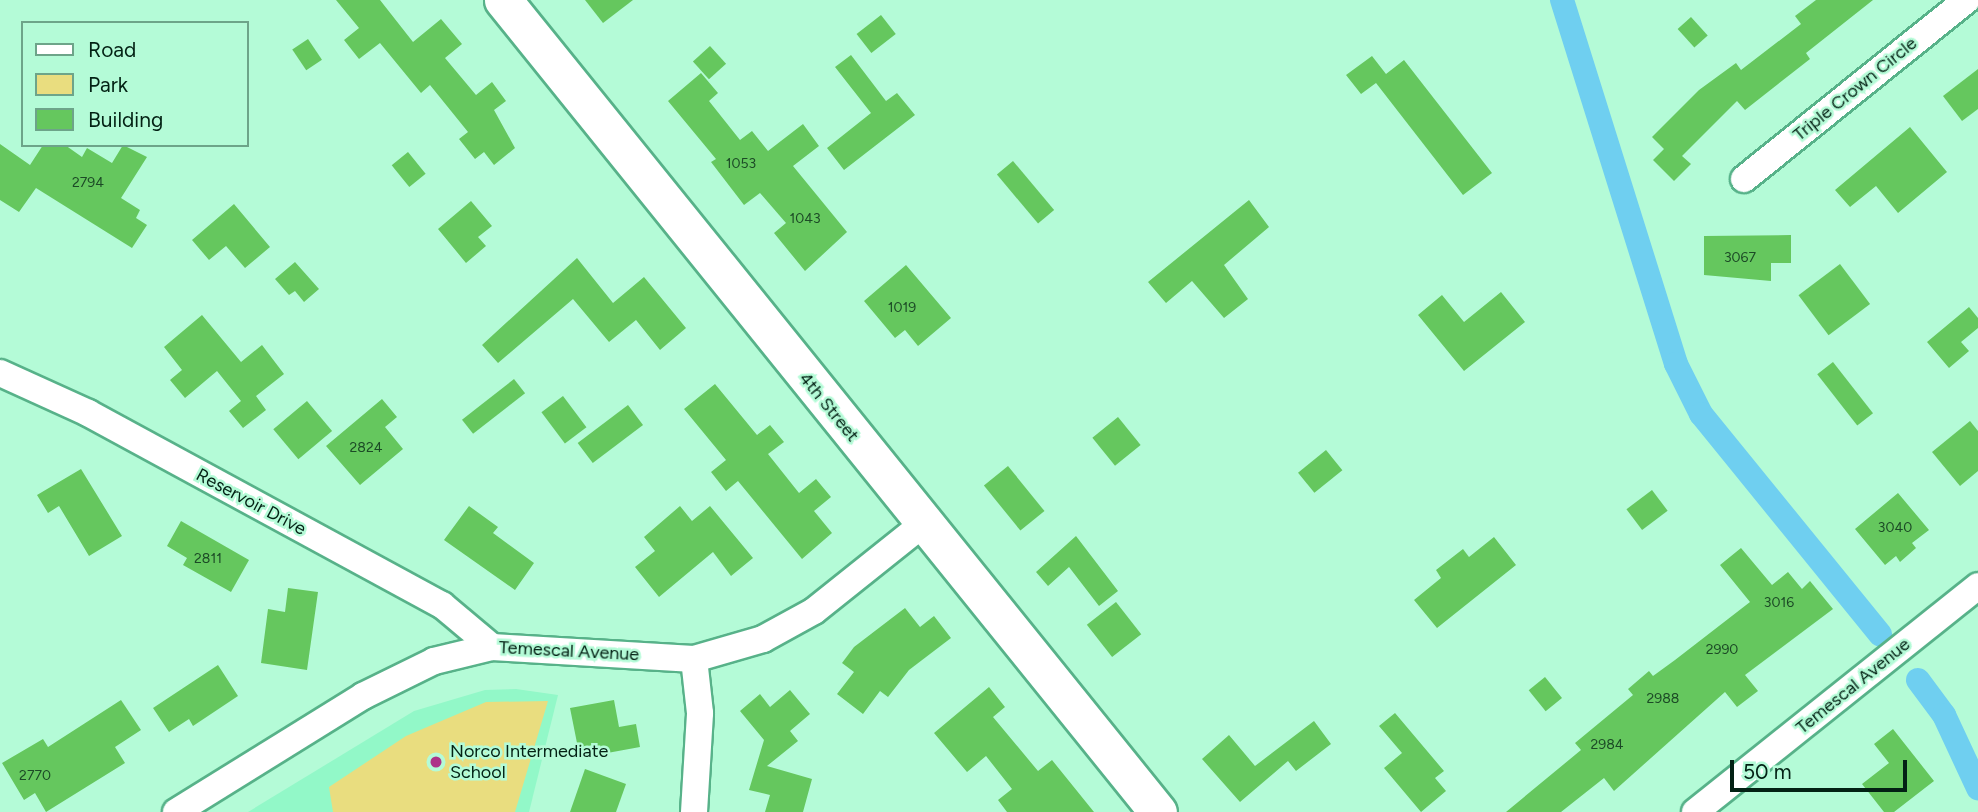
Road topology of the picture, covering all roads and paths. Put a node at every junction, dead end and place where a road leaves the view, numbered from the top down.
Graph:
1 (503, 0) edge
2 (1967, 0) edge
3 (1744, 179) dead end
4 (0, 373) edge
5 (923, 524) junction
6 (1978, 586) edge
7 (492, 647) junction
8 (694, 659) junction
9 (176, 812) edge
10 (694, 812) edge
11 (1158, 812) edge
12 (1695, 812) edge

1 - 5 street, 4th Street
2 - 3 street, Triple Crown Circle
4 - 7 street, Reservoir Drive
5 - 8 street, Temescal Avenue
5 - 11 street, 4th Street
6 - 12 street, Temescal Avenue
7 - 8 street, Temescal Avenue
7 - 9 street, Temescal Avenue
8 - 10 street

